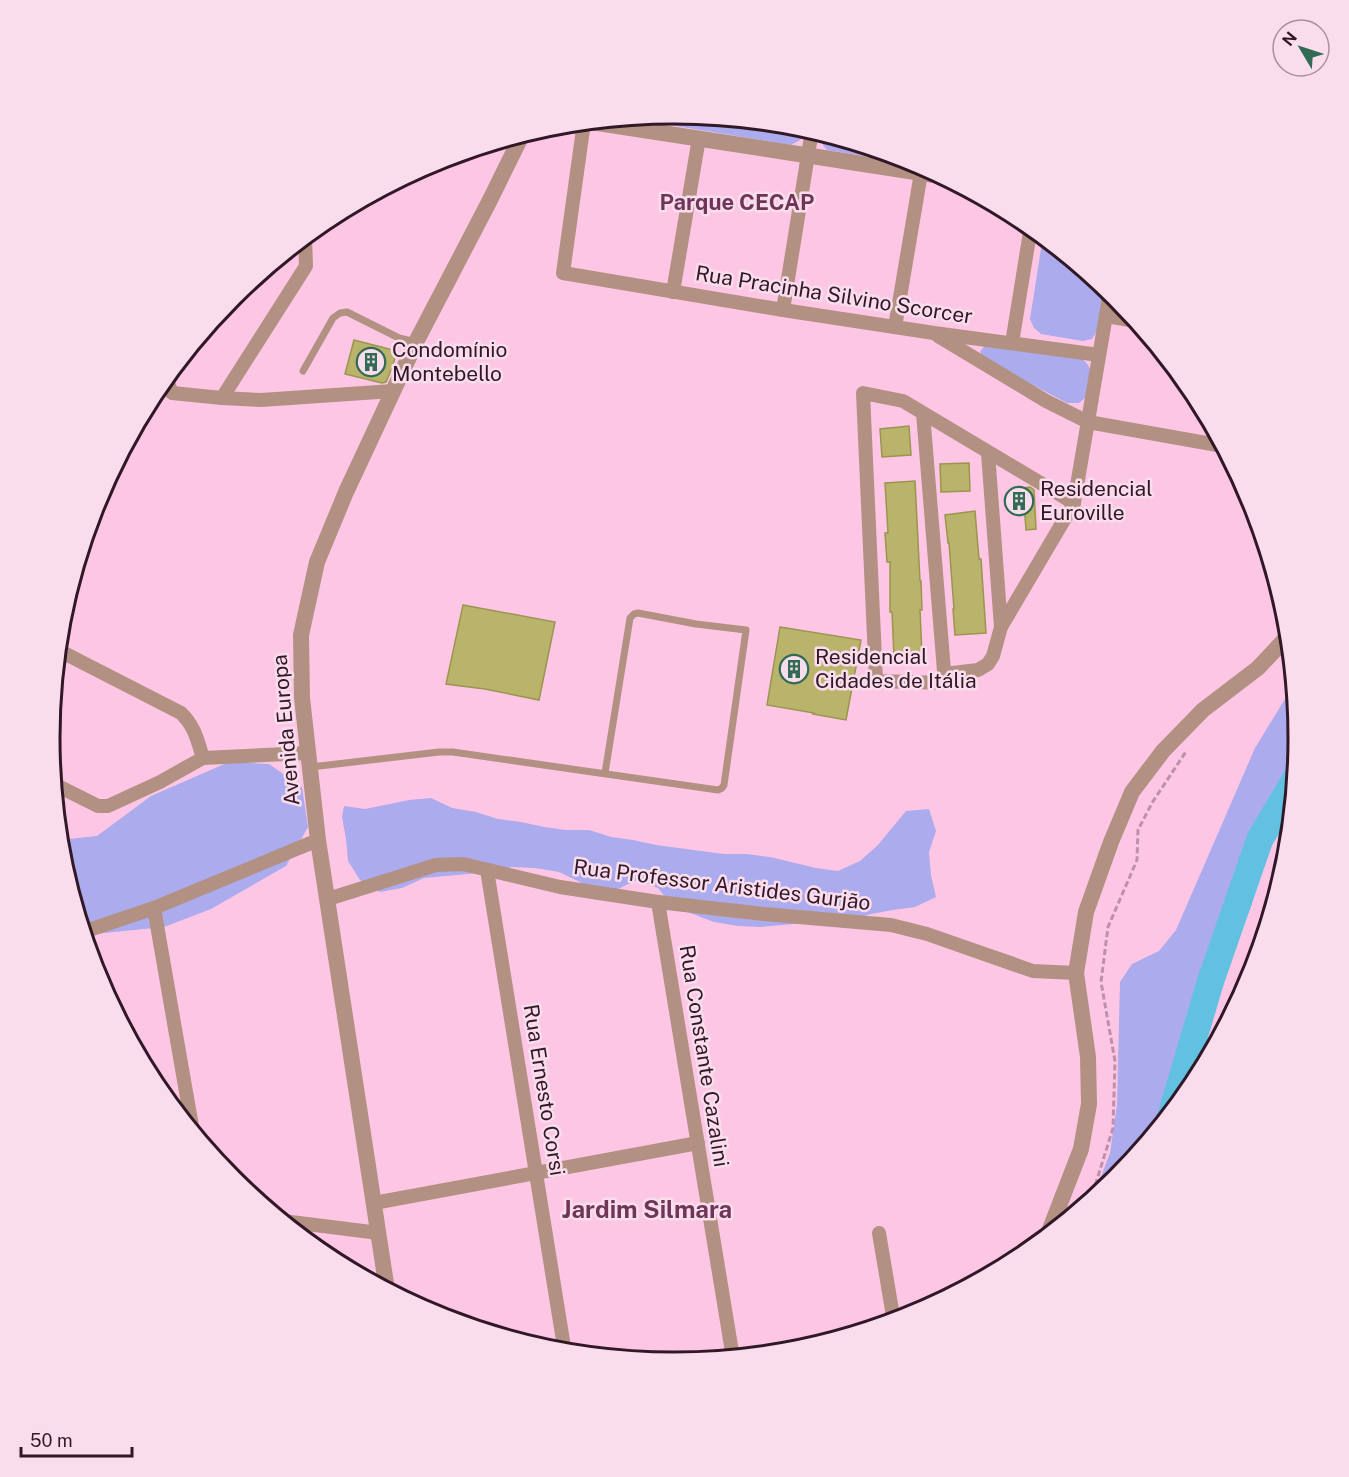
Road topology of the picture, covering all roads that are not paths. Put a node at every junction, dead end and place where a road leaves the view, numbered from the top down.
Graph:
1 (620, 126) edge
2 (583, 131) edge
3 (699, 138) junction
4 (810, 140) edge
5 (517, 144) edge
6 (504, 148) edge
7 (808, 155) junction
8 (911, 171) edge
9 (921, 176) edge
10 (489, 202) junction
11 (1029, 237) edge
12 (305, 247) edge
13 (673, 292) junction
14 (1108, 303) edge
15 (783, 310) junction
16 (1106, 316) junction
17 (1123, 319) edge
18 (895, 327) junction
19 (934, 333) junction
20 (416, 342) junction
21 (1012, 344) junction
22 (1100, 355) junction
23 (303, 371) dead end
24 (170, 388) edge
25 (393, 391) junction
26 (222, 398) junction
27 (923, 413) junction
28 (1088, 422) junction
29 (1214, 444) edge
30 (988, 453) junction
31 (1074, 503) junction
32 (1001, 627) junction
33 (1281, 643) edge
34 (66, 654) edge
35 (944, 674) junction
36 (202, 758) junction
37 (309, 760) junction
38 (605, 773) junction
39 (62, 788) edge
40 (318, 840) junction
41 (487, 870) junction
42 (328, 899) junction
43 (658, 902) junction
44 (154, 908) junction
45 (91, 929) edge
46 (1076, 973) junction
47 (190, 1117) edge
48 (698, 1143) junction
49 (536, 1173) junction
50 (374, 1203) junction
51 (296, 1223) edge
52 (1052, 1223) edge
53 (380, 1233) junction
54 (879, 1233) dead end
55 (386, 1281) edge
56 (892, 1312) edge
57 (563, 1342) edge
58 (732, 1350) edge

1 - 3 street
2 - 13 street, Rua Pracinha Silvino Scorcer
3 - 7 street
3 - 13 street
4 - 7 street
5 - 10 street, Avenida Europa
6 - 10 street, Avenida Europa
7 - 8 street
7 - 15 street
9 - 18 street
10 - 20 street, Avenida Europa
11 - 21 street
12 - 26 street
13 - 15 street, Rua Pracinha Silvino Scorcer
14 - 16 street
15 - 18 street, Rua Pracinha Silvino Scorcer
16 - 17 street
16 - 22 street
18 - 19 street, Rua Pracinha Silvino Scorcer
19 - 21 street, Rua Pracinha Silvino Scorcer
19 - 28 street
20 - 23 lane
20 - 25 street, Avenida Europa
21 - 22 street, Rua Pracinha Silvino Scorcer
22 - 28 street
24 - 26 street
25 - 26 street
25 - 37 street, Avenida Europa
27 - 30 street
27 - 35 street
27 - 35 street
28 - 29 street
28 - 31 street
30 - 31 street
30 - 32 street
31 - 32 street
32 - 35 street
33 - 46 street
34 - 36 street
36 - 37 street
36 - 39 street
37 - 38 lane
37 - 40 street, Avenida Europa
38 - 38 lane
40 - 42 street, Avenida Europa
40 - 44 street
41 - 42 street, Rua Professor Aristides Gurjão
41 - 43 street, Rua Professor Aristides Gurjão
41 - 49 street, Rua Ernesto Corsi
42 - 50 street, Avenida Europa
43 - 46 street, Rua Professor Aristides Gurjão
43 - 48 street, Rua Constante Cazalini
44 - 45 street
44 - 47 street
46 - 52 street
48 - 49 street
48 - 58 street, Rua Constante Cazalini
49 - 50 street
49 - 57 street, Rua Ernesto Corsi
50 - 53 street, Avenida Europa
51 - 53 street
53 - 55 street, Avenida Europa
54 - 56 street

